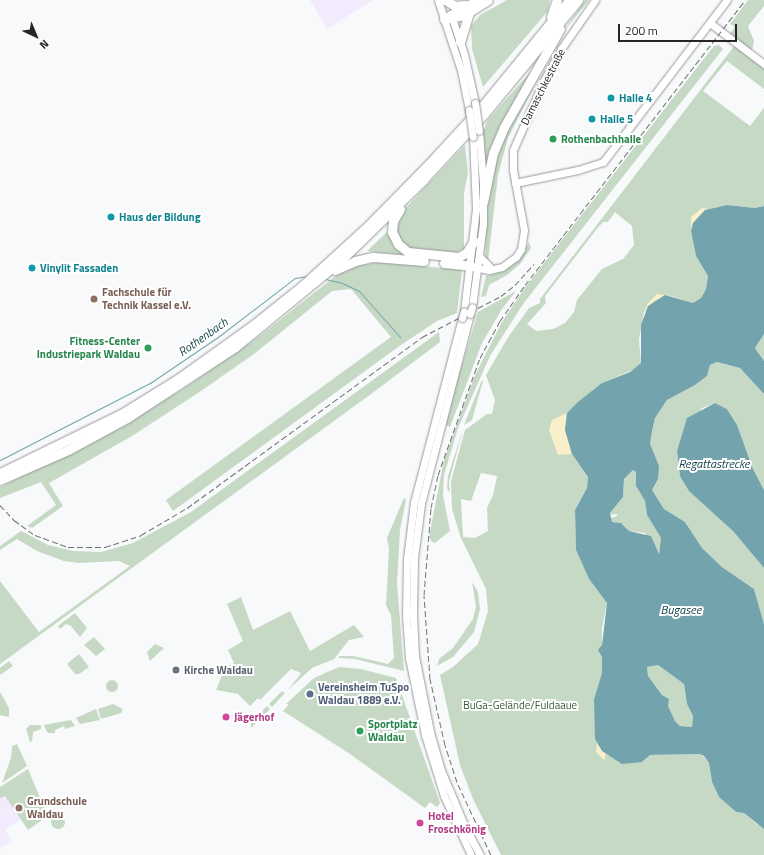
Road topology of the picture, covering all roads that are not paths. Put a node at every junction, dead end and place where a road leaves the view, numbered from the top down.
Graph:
1 (438, 0) edge
2 (445, 0) edge
3 (488, 0) edge
4 (557, 0) edge
5 (569, 0) edge
6 (578, 0) edge
7 (595, 0) edge
8 (727, 0) edge
9 (473, 5) edge
10 (449, 17) junction
11 (710, 23) junction
12 (460, 42) junction
13 (532, 46) junction
14 (764, 64) edge
15 (424, 179) junction
16 (515, 182) junction
17 (483, 202) junction
18 (474, 241) junction
19 (480, 257) junction
20 (476, 267) junction
21 (489, 268) junction
22 (319, 278) junction
23 (476, 280) junction
24 (467, 312) junction
25 (0, 473) edge
26 (0, 480) edge
27 (471, 855) edge
28 (480, 855) edge

1 - 10 main road
2 - 9 highway
2 - 10 main road
3 - 9 highway
4 - 13 highway
5 - 13 highway
6 - 15 highway
6 - 17 highway
7 - 16 main road, Damaschkestraße
8 - 11 main road
9 - 10 highway
9 - 12 highway
10 - 12 main road
10 - 18 main road, bridge
11 - 14 main road
11 - 16 main road
12 - 17 main road, bridge
13 - 22 highway
15 - 18 highway
15 - 22 highway
16 - 21 main road, Damaschkestraße
17 - 19 main road
18 - 20 main road
19 - 20 main road
19 - 21 main road
20 - 21 main road, Damaschkestraße
20 - 22 highway
20 - 23 main road
20 - 24 main road
21 - 23 main road, Damaschkestraße
22 - 25 highway
22 - 26 highway
23 - 24 main road
24 - 27 main road
24 - 28 main road

